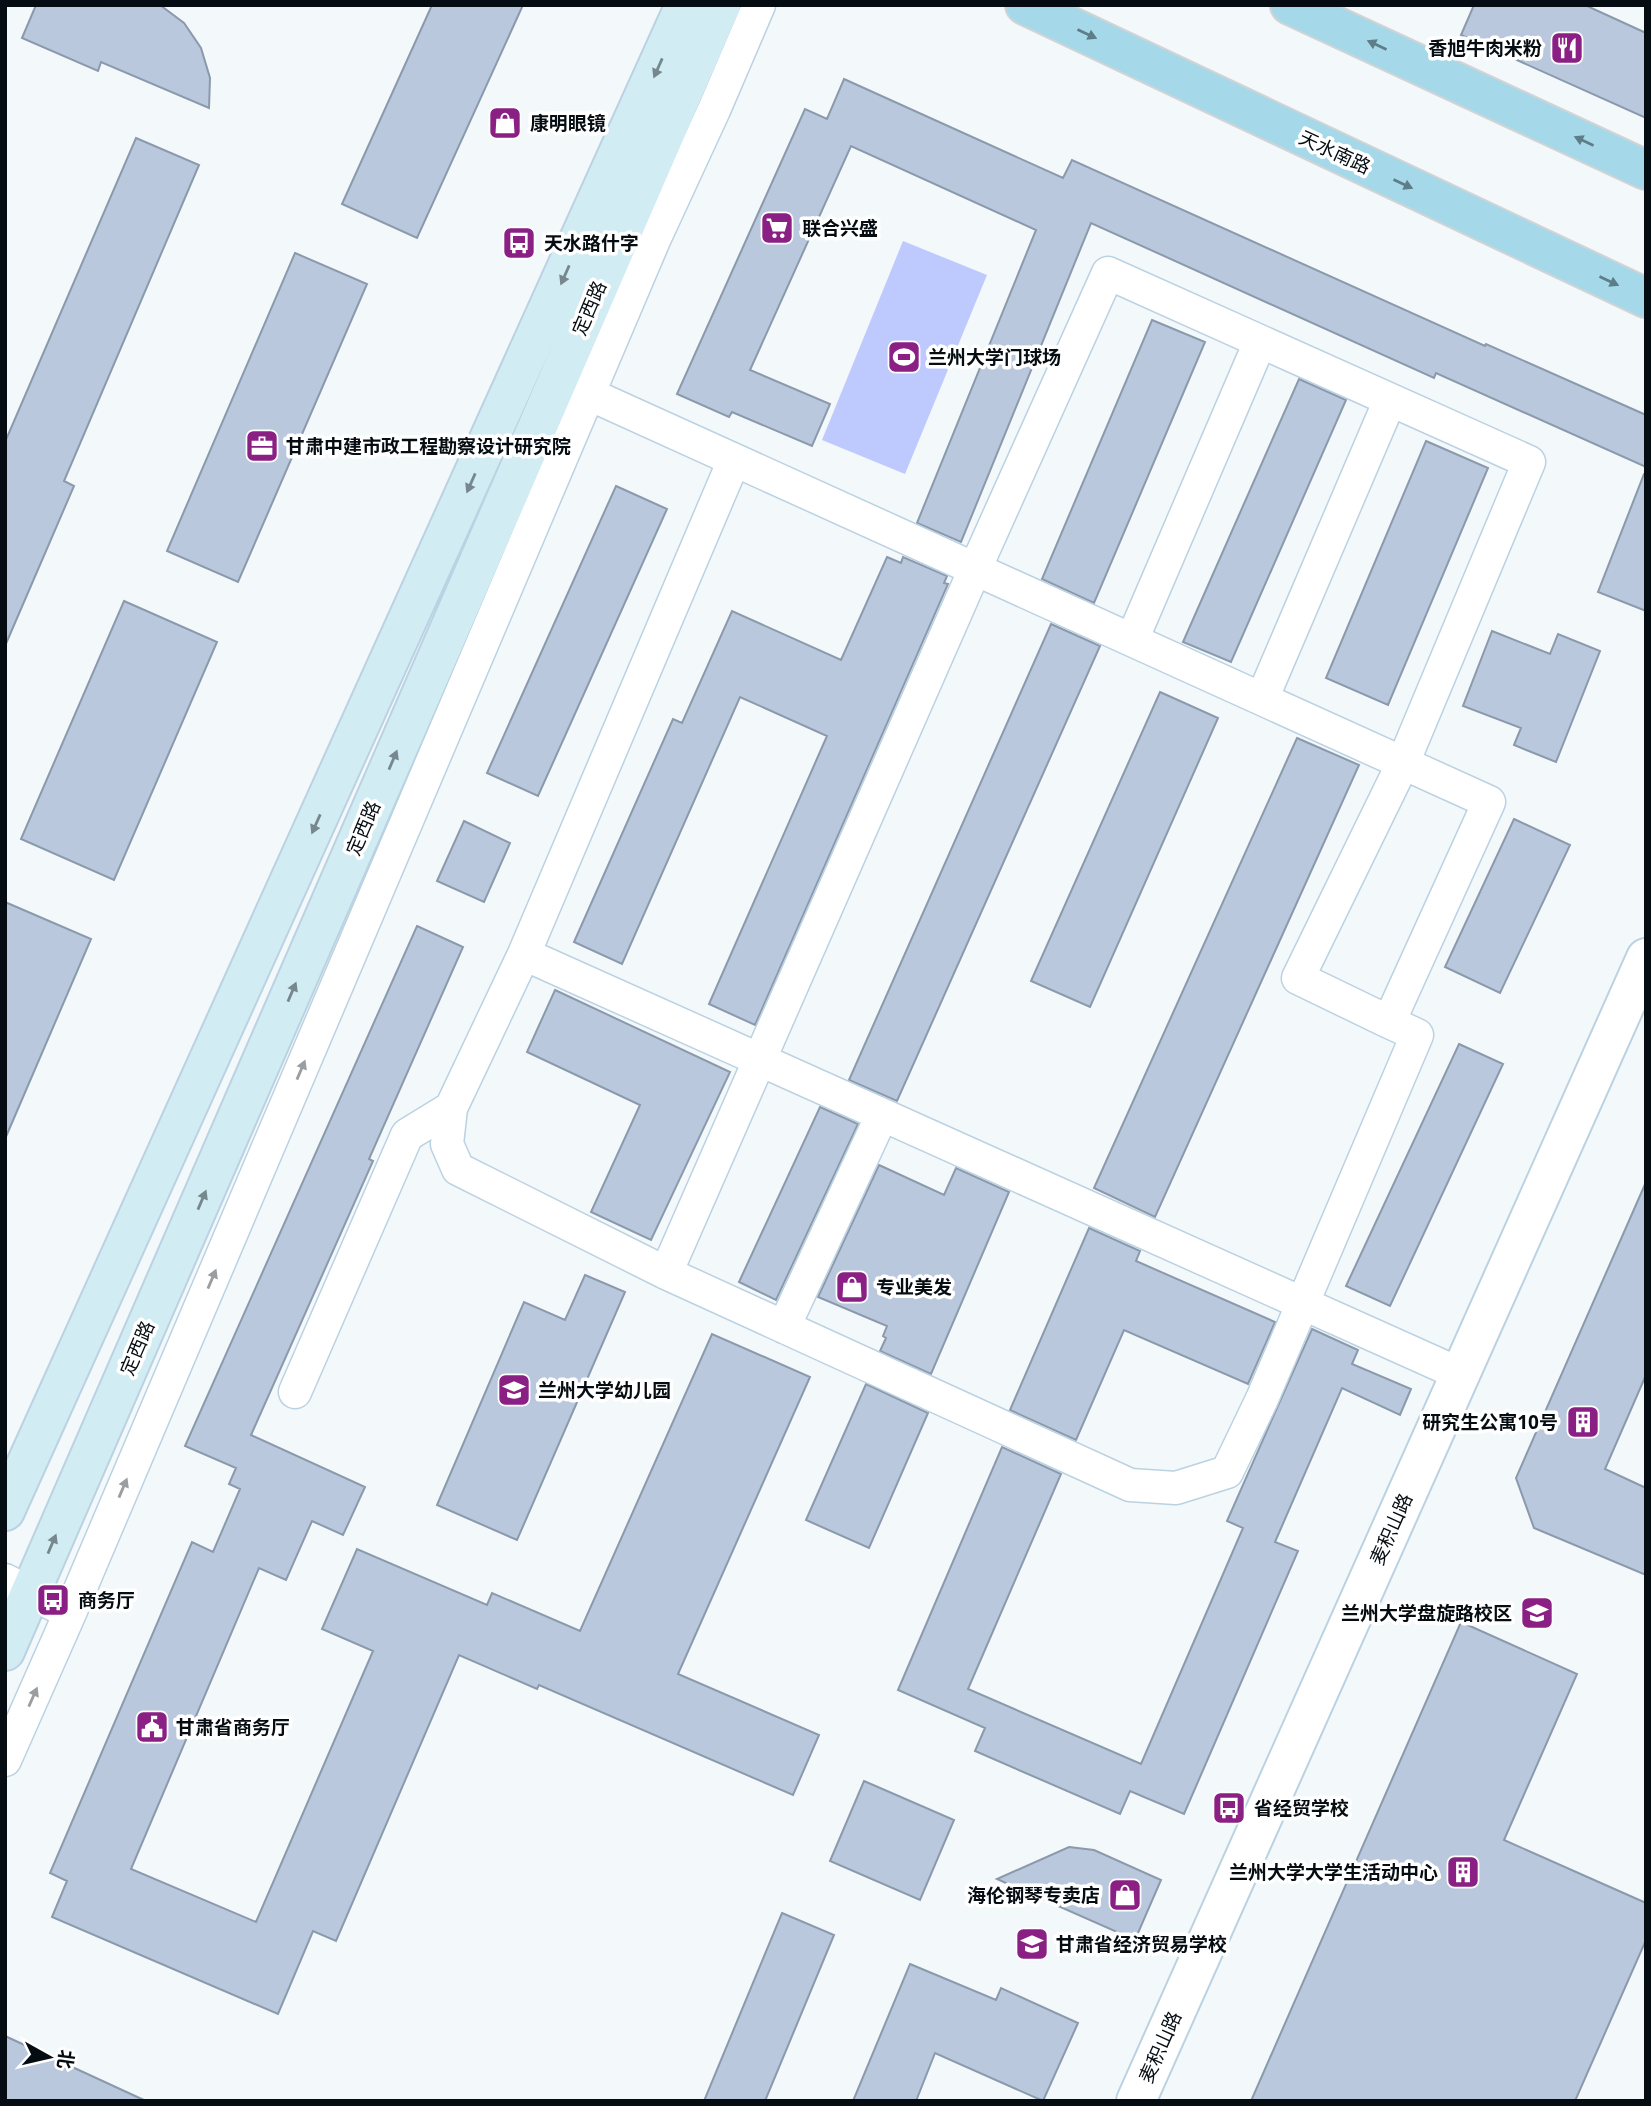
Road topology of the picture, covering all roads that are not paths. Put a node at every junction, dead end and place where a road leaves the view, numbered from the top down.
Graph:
1 (685, 5) edge
2 (721, 5) edge
3 (758, 5) edge
4 (1025, 5) edge
5 (1290, 5) edge
6 (1646, 170) edge
7 (1646, 298) edge
8 (1260, 342) junction
9 (589, 394) junction
10 (1390, 400) junction
11 (734, 460) junction
12 (975, 569) junction
13 (1132, 639) junction
14 (1262, 699) junction
15 (1403, 763) junction
16 (524, 954) junction
17 (1646, 958) edge
18 (1389, 1022) junction
19 (759, 1060) junction
20 (451, 1108) junction
21 (882, 1115) junction
22 (666, 1273) junction
23 (1303, 1304) junction
24 (784, 1327) junction
25 (1460, 1374) junction
26 (295, 1392) dead end
27 (5, 1511) edge
28 (18, 1587) edge
29 (70, 1613) junction
30 (5, 1651) edge
31 (5, 1760) edge
32 (1136, 2101) edge

1 -> 27 main road, 定西路
28 -> 2 main road, 定西路
3 - 9 street
4 -> 7 main road, 天水南路
6 -> 5 main road
8 - 10 street
8 - 12 street
8 - 13 street
9 - 11 street
29 -> 9 street
10 - 14 street
10 - 15 street
11 - 12 street
11 - 16 street
12 - 13 street
12 - 19 street
13 - 14 street
14 - 15 street
15 - 18 street
15 - 18 street
16 - 19 street
16 - 20 street
17 - 25 street, 麦积山路
18 - 23 street
19 - 21 street
19 - 22 street
20 - 22 street
20 - 26 street
21 - 23 street
21 - 24 street
22 - 24 street
23 - 24 street
23 - 25 street
25 - 32 street, 麦积山路
28 - 29 street
28 - 30 main road, 定西路
31 -> 29 street

